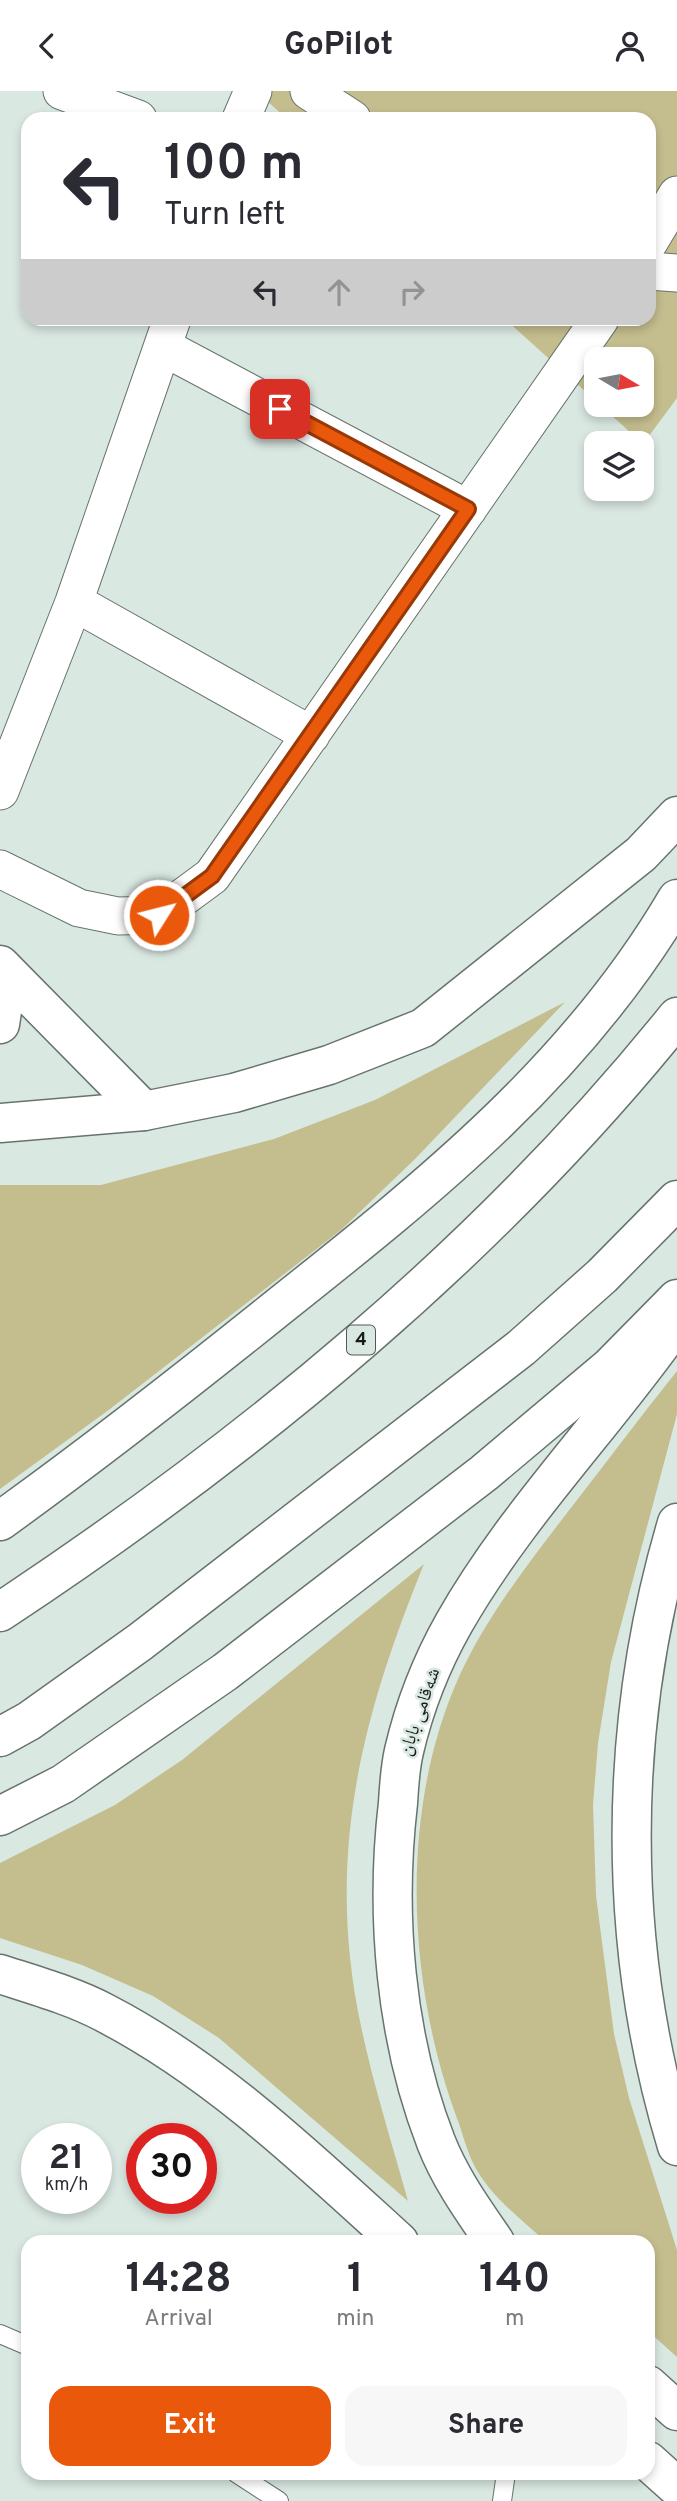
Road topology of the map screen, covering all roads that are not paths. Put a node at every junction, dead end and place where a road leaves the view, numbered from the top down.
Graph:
1 (62, 91) edge
2 (253, 91) edge
3 (309, 91) edge
4 (119, 112) edge
5 (245, 112) edge
6 (341, 112) edge
7 (677, 195) edge
8 (656, 230) edge
9 (656, 272) edge
10 (677, 273) edge
11 (595, 326) edge
12 (168, 333) edge
13 (468, 509) junction
14 (74, 602) junction
15 (311, 735) junction
16 (0, 791) edge
17 (677, 816) edge
18 (0, 869) edge
19 (677, 899) edge
20 (1, 966) edge
21 (677, 1017) edge
22 (0, 1024) edge
23 (145, 1111) junction
24 (0, 1123) edge
25 (677, 1200) edge
26 (677, 1299) edge
27 (677, 1322) edge
28 (0, 1521) edge
29 (677, 1523) edge
30 (0, 1612) edge
31 (0, 1737) edge
32 (0, 1817) edge
33 (0, 1974) edge
34 (677, 2146) edge
35 (391, 2235) edge
36 (491, 2235) edge
37 (0, 2334) edge
38 (21, 2343) edge
39 (655, 2391) edge
40 (677, 2411) edge
41 (655, 2468) edge
42 (247, 2480) edge
43 (505, 2480) edge
44 (677, 2487) edge
45 (279, 2501) edge
46 (502, 2501) edge

1 - 4 street
2 - 5 street
3 - 6 street
7 - 8 street
9 - 10 street
11 - 13 street
12 - 13 street
12 - 14 street
13 - 15 street
14 - 15 street
14 - 16 street
15 - 18 street
17 - 23 main road
19 - 28 main road
20 - 22 main road
20 - 23 main road
21 - 30 main road, 4
23 - 24 main road
25 - 31 main road
26 - 32 main road
27 - 36 main road, شەقامی بابان
29 - 34 main road
33 - 35 main road
37 - 38 lane
39 - 40 main road
41 - 44 main road
42 - 45 lane
43 - 46 lane

